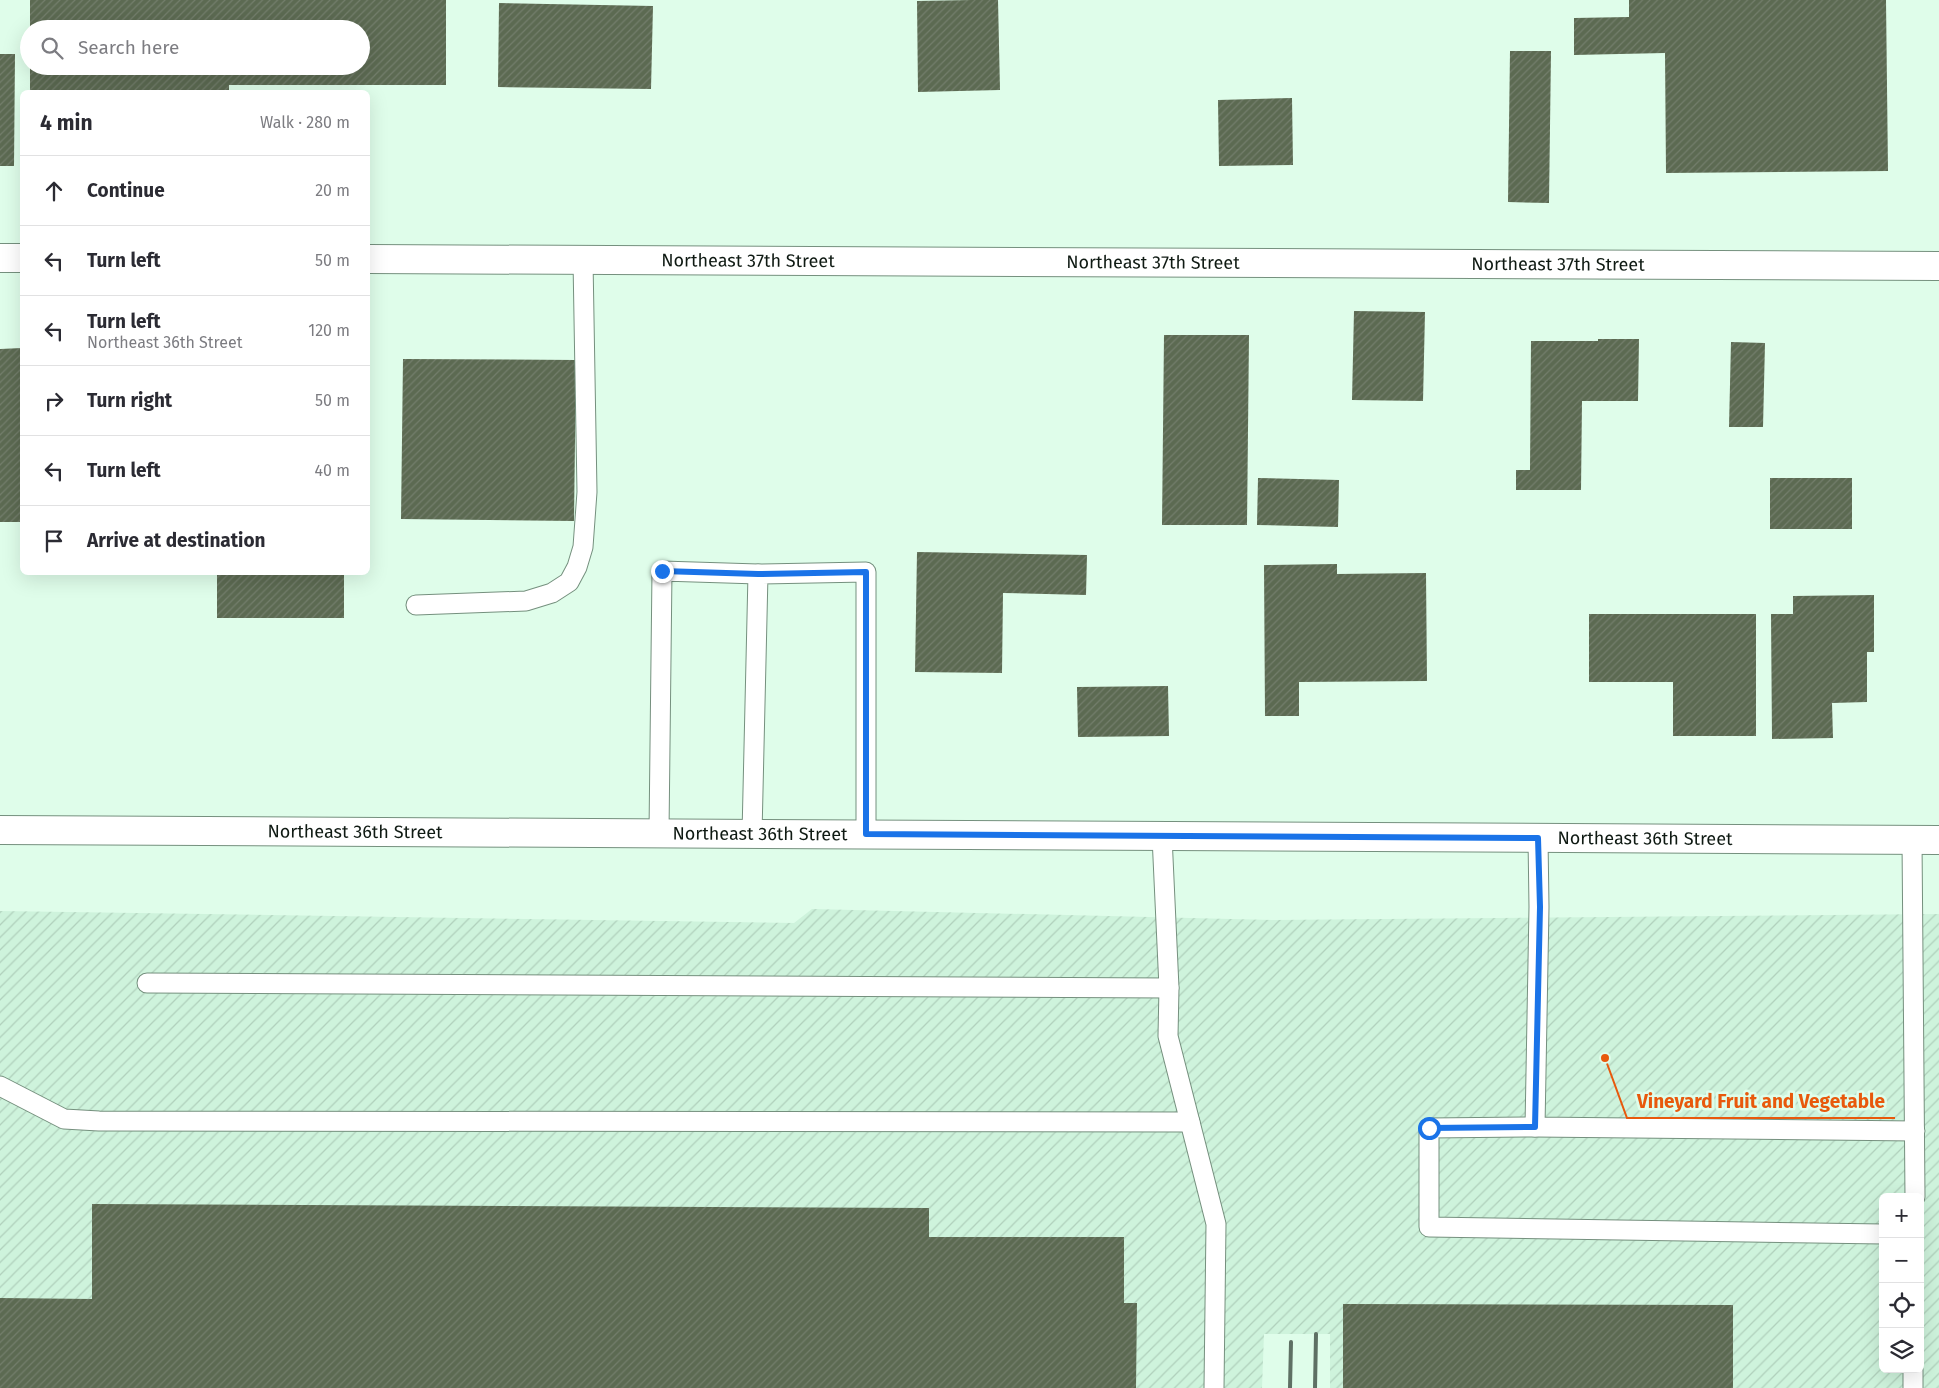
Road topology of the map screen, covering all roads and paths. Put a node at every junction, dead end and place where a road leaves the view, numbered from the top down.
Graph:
1 (0, 258) edge
2 (20, 258) edge
3 (370, 260) edge
4 (583, 260) junction
5 (1939, 266) edge
6 (758, 574) junction
7 (416, 605) dead end
8 (0, 830) edge
9 (659, 833) junction
10 (752, 834) junction
11 (866, 834) junction
12 (1162, 836) junction
13 (1538, 838) junction
14 (1912, 840) junction
15 (1939, 840) edge
16 (147, 983) dead end
17 (1169, 988) junction
18 (0, 1086) edge
19 (1190, 1122) junction
20 (1535, 1127) junction
21 (1915, 1131) junction
22 (1915, 1193) edge
23 (1879, 1234) edge
24 (1913, 1373) edge
25 (1214, 1388) edge
26 (1913, 1388) edge

1 - 2 main road
3 - 4 main road, Northeast 37th Street
4 - 5 main road, Northeast 37th Street
4 - 7 lane
6 - 9 lane
6 - 10 lane
6 - 11 lane
8 - 9 main road, Northeast 36th Street
9 - 10 main road, Northeast 36th Street
10 - 11 main road, Northeast 36th Street
11 - 12 main road, Northeast 36th Street
12 - 13 main road, Northeast 36th Street
12 - 17 lane
13 - 14 main road, Northeast 36th Street
13 - 20 lane
14 - 15 main road, Northeast 36th Street
14 - 21 lane
16 - 17 lane
17 - 19 lane
18 - 19 lane
19 - 25 lane
20 - 21 lane
20 - 23 lane
21 - 22 lane
24 - 26 lane

